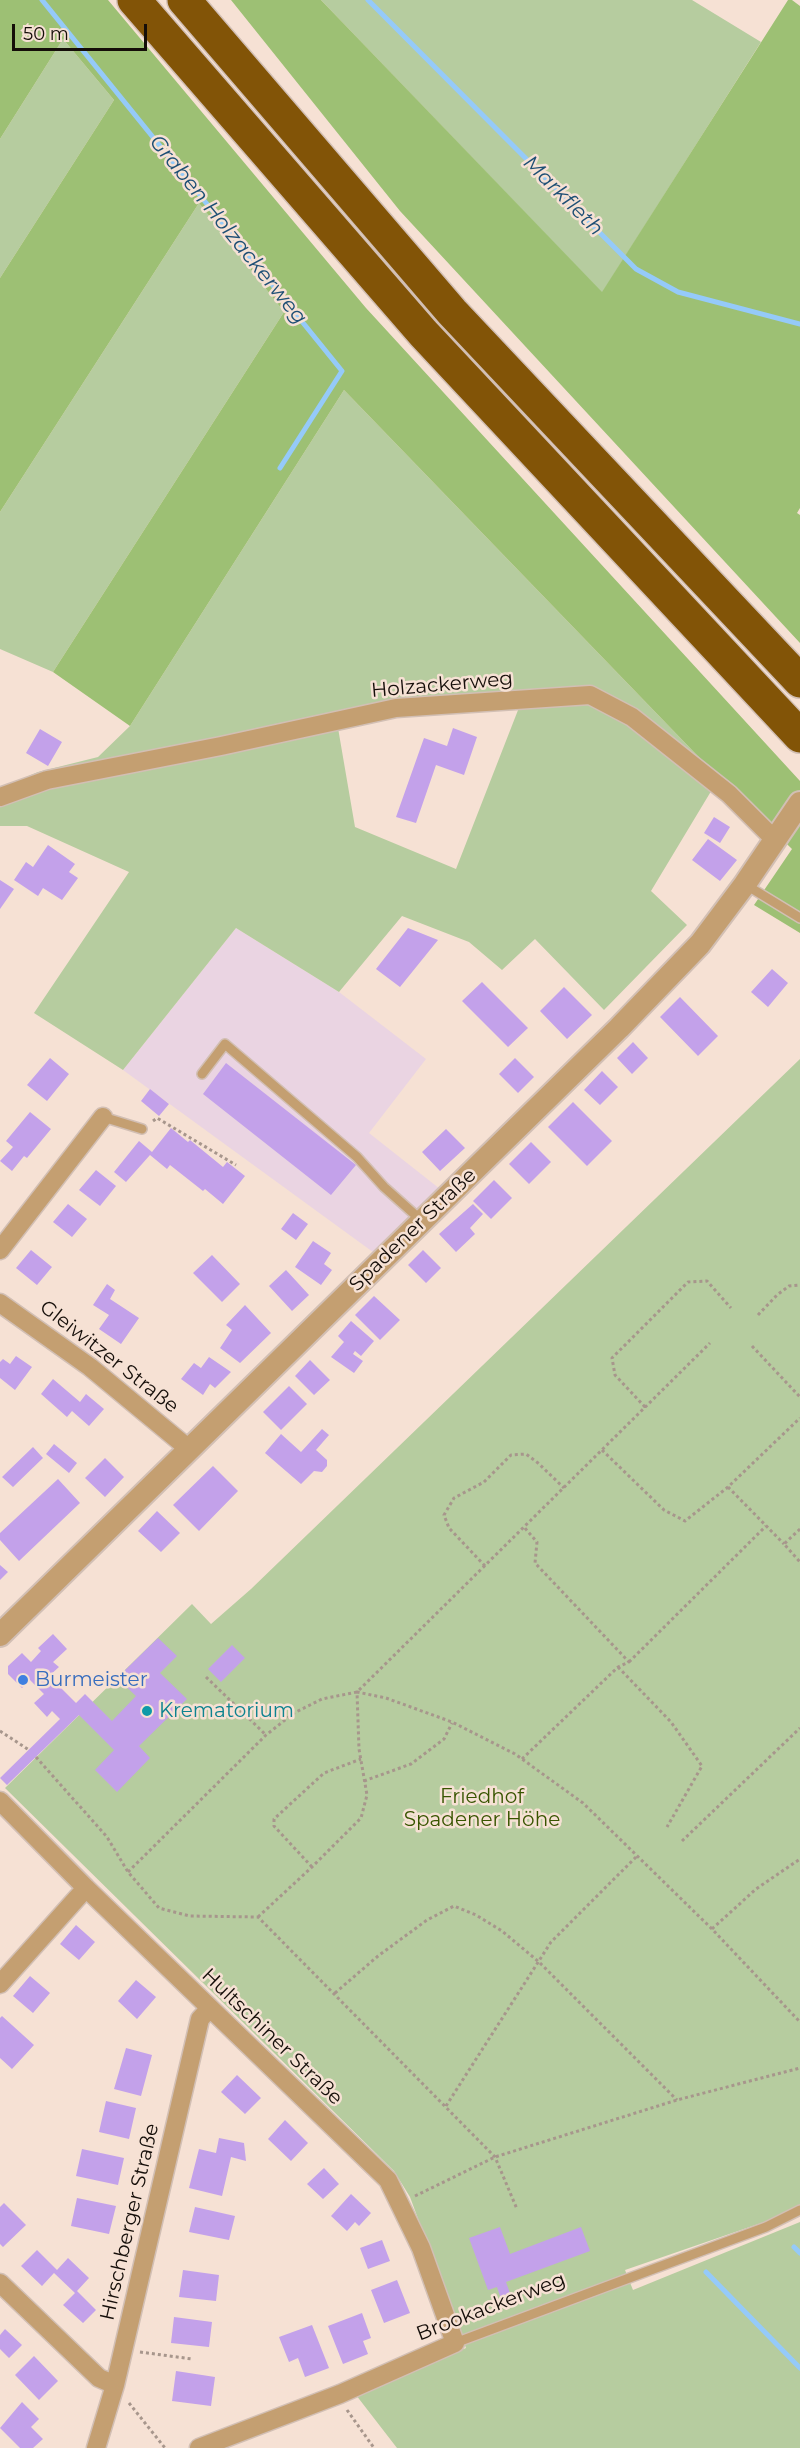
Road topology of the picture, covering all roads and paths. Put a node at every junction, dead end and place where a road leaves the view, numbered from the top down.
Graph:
1 (135, 0) edge
2 (184, 0) edge
3 (800, 681) edge
4 (800, 736) edge
5 (0, 797) edge
6 (800, 802) edge
7 (775, 840) junction
8 (745, 884) junction
9 (800, 918) edge
10 (202, 1074) dead end
11 (103, 1117) joint
12 (142, 1129) joint
13 (236, 1165) dead end
14 (422, 1221) junction
15 (0, 1250) edge
16 (800, 1285) edge
17 (0, 1303) edge
18 (731, 1308) dead end
19 (758, 1315) dead end
20 (710, 1343) dead end
21 (752, 1346) dead end
22 (800, 1396) edge
23 (645, 1407) junction
24 (800, 1418) edge
25 (189, 1449) junction
26 (602, 1450) junction
27 (728, 1487) junction
28 (564, 1488) junction
29 (766, 1526) junction
30 (524, 1527) junction
31 (800, 1529) edge
32 (784, 1544) junction
33 (800, 1562) edge
34 (485, 1566) junction
35 (0, 1635) edge
36 (629, 1662) junction
37 (618, 1666) junction
38 (206, 1677) dead end
39 (357, 1692) junction
40 (452, 1722) junction
41 (800, 1728) edge
42 (0, 1731) edge
43 (266, 1735) junction
44 (29, 1750) dead end
45 (36, 1757) dead end
46 (361, 1759) junction
47 (522, 1759) junction
48 (364, 1781) junction
49 (0, 1801) edge
50 (668, 1827) dead end
51 (682, 1841) dead end
52 (638, 1855) junction
53 (800, 1859) edge
54 (312, 1867) junction
55 (128, 1872) junction
56 (86, 1888) junction
57 (258, 1917) junction
58 (712, 1929) junction
59 (539, 1962) junction
60 (0, 1984) edge
61 (335, 1993) junction
62 (210, 2008) junction
63 (800, 2022) edge
64 (800, 2067) edge
65 (677, 2100) junction
66 (446, 2106) junction
67 (495, 2157) junction
68 (400, 2204) junction
69 (516, 2209) dead end
70 (800, 2210) edge
71 (0, 2283) edge
72 (455, 2343) junction
73 (123, 2349) junction
74 (192, 2360) dead end
75 (115, 2385) junction
76 (340, 2394) junction
77 (96, 2448) edge
78 (165, 2448) edge
79 (199, 2448) edge
80 (374, 2448) edge

1 - 4 highway
2 - 3 highway
5 - 7 street, Holzackerweg
6 - 7 street, Spadener Straße
7 - 8 street, Spadener Straße
8 - 9 lane
8 - 14 street, Spadener Straße
10 - 14 lane
11 - 12 lane
11 - 15 street
12 - 13 path
14 - 25 street, Spadener Straße
16 - 19 path
17 - 25 street, Gleiwitzer Straße
18 - 23 path
20 - 23 path
21 - 22 path
23 - 26 path
24 - 27 path
25 - 35 street, Spadener Straße
26 - 27 path
26 - 28 path
27 - 29 path
28 - 30 path
28 - 34 path
29 - 32 path
29 - 36 path
30 - 34 path
30 - 36 path
31 - 32 path
32 - 33 path
34 - 39 path
36 - 37 path
37 - 47 path
37 - 50 path
38 - 43 path
39 - 40 path
39 - 43 path
39 - 46 path
40 - 47 path
40 - 48 path
41 - 51 path
42 - 44 path
43 - 55 path
45 - 55 path
46 - 48 path
46 - 54 path
47 - 52 path
48 - 54 path
49 - 56 street, Hultschiner Straße
52 - 58 path
52 - 59 path
53 - 58 path
54 - 57 path
55 - 57 path
56 - 60 street
56 - 62 street, Hultschiner Straße
57 - 61 path
58 - 63 path
59 - 61 path
59 - 65 path
59 - 66 path
61 - 66 path
62 - 68 street, Hultschiner Straße
62 - 73 street, Hirschberger Straße
64 - 65 path
65 - 67 path
66 - 67 path
67 - 68 path
67 - 69 path
68 - 72 street, Hultschiner Straße
70 - 72 lane, Brookackerweg
71 - 75 street
72 - 76 street, Brookackerweg
73 - 74 path
73 - 75 street, Hirschberger Straße
75 - 77 street, Hirschberger Straße
75 - 78 path
76 - 79 street, Brookackerweg
76 - 80 path

